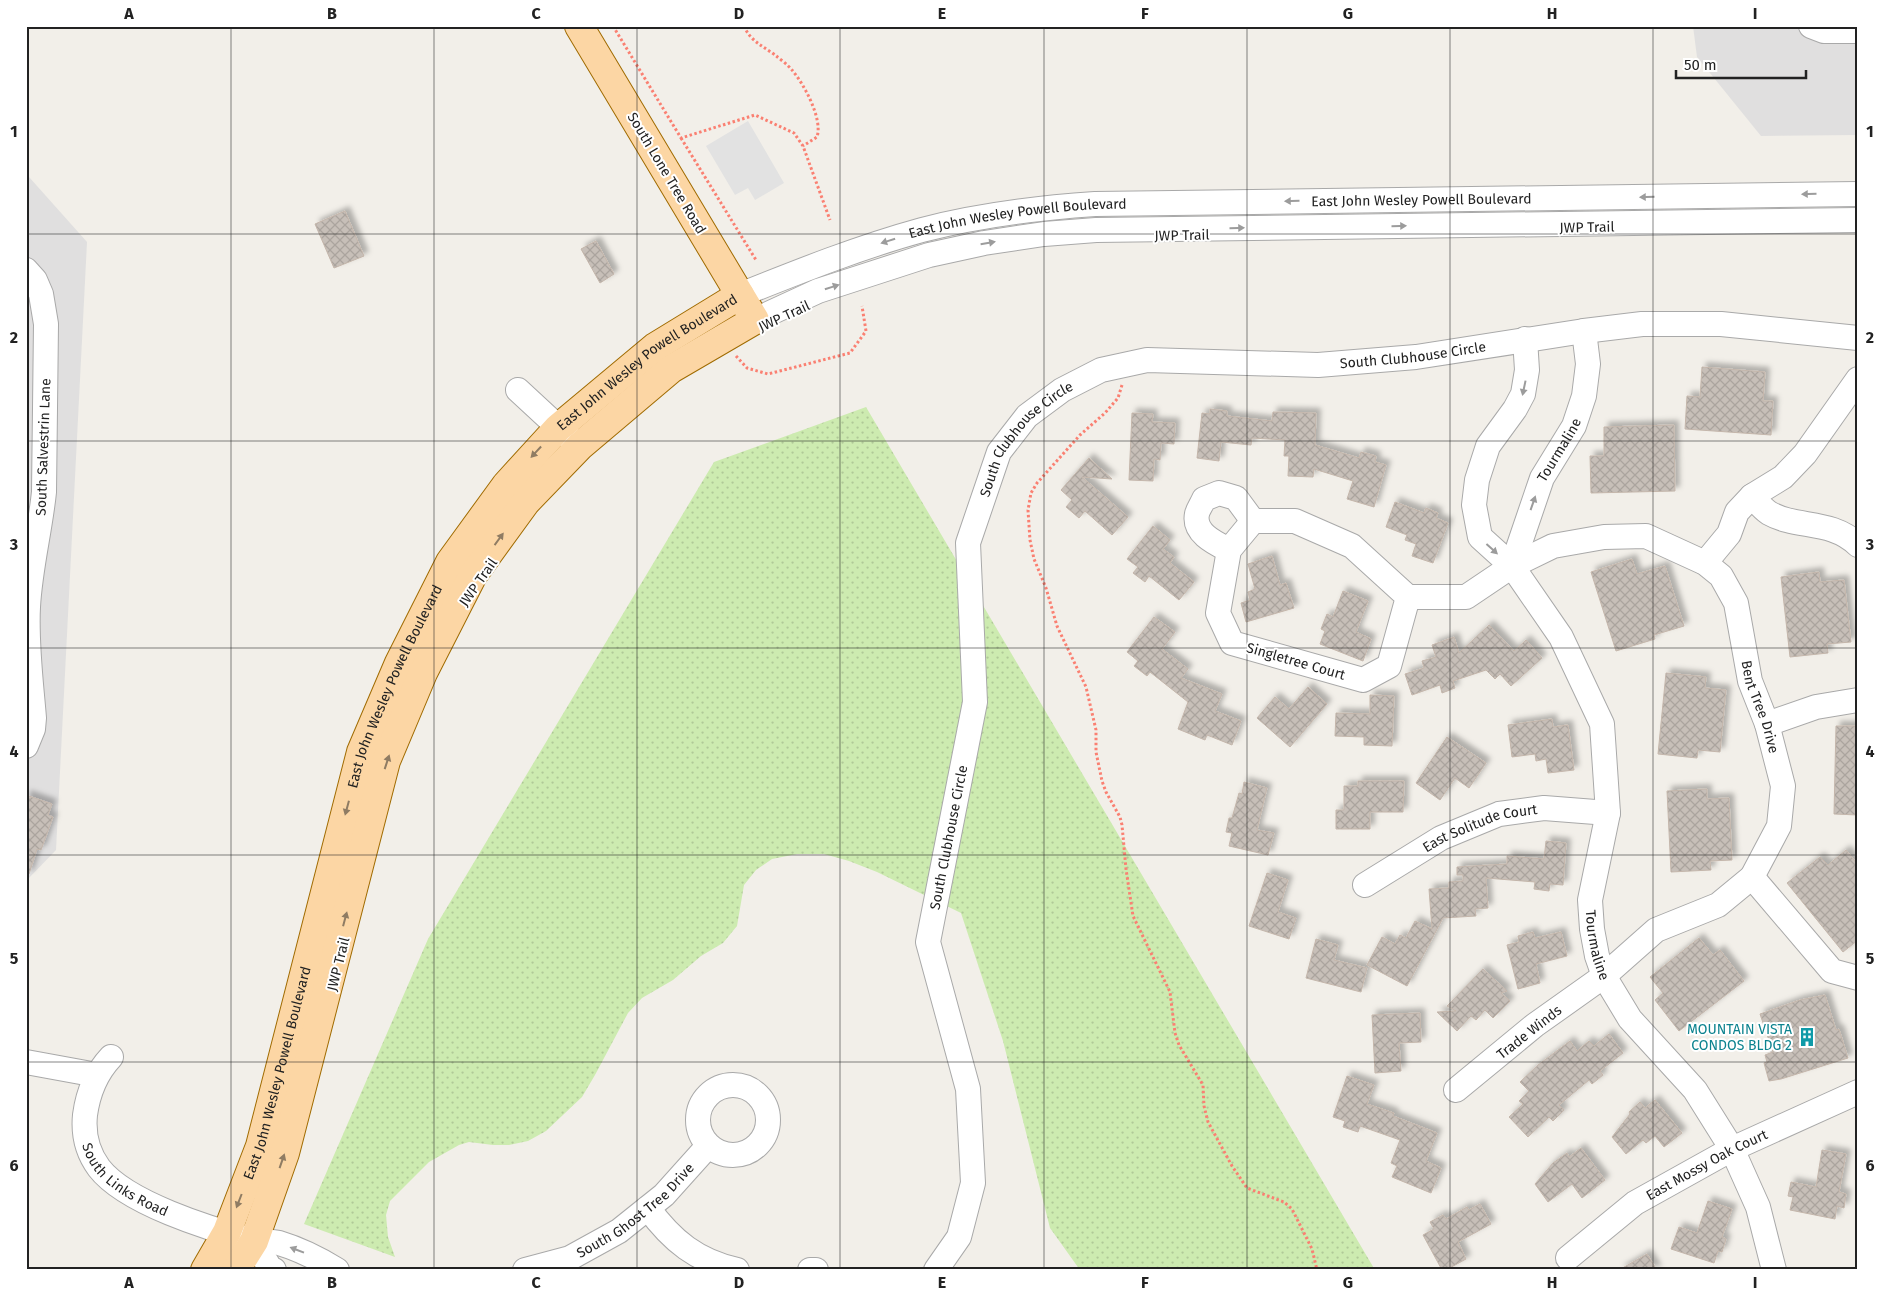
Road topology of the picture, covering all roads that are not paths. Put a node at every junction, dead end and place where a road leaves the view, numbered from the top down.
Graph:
1 (579, 26) edge
2 (1811, 26) edge
3 (1858, 31) edge
4 (1858, 194) edge
5 (1858, 220) edge
6 (26, 270) edge
7 (740, 294) junction
8 (754, 320) junction
9 (1584, 331) junction
10 (1858, 338) edge
11 (1525, 339) junction
12 (1858, 379) edge
13 (518, 390) dead end
14 (558, 428) junction
15 (580, 446) junction
16 (1752, 496) junction
17 (1252, 522) junction
18 (1858, 545) edge
19 (1229, 550) junction
20 (1705, 563) junction
21 (1512, 566) junction
22 (1408, 597) junction
23 (1858, 700) edge
24 (1767, 724) junction
25 (26, 746) edge
26 (1608, 813) junction
27 (1752, 877) junction
28 (1365, 885) dead end
29 (1604, 976) junction
30 (1858, 978) edge
31 (26, 1062) edge
32 (1456, 1090) dead end
33 (1858, 1092) edge
34 (708, 1146) dead end
35 (1732, 1149) junction
36 (648, 1208) junction
37 (227, 1232) junction
38 (254, 1241) junction
39 (1568, 1258) dead end
40 (205, 1270) edge
41 (236, 1270) edge
42 (274, 1270) edge
43 (337, 1270) edge
44 (525, 1270) edge
45 (737, 1270) edge
46 (810, 1270) edge
47 (816, 1270) edge
48 (936, 1270) edge
49 (1774, 1270) edge

1 - 7 main road, South Lone Tree Road
2 - 3 street
4 -> 7 street, East John Wesley Powell Boulevard
8 -> 5 street, East John Wesley Powell Boulevard
6 - 25 street, South Salvestrin Lane
7 - 8 main road, South Lone Tree Road
7 - 14 main road, East John Wesley Powell Boulevard
8 - 15 main road, East John Wesley Powell Boulevard
9 - 10 street, South Clubhouse Circle
9 - 11 street, South Clubhouse Circle
21 -> 9 street, Tourmaline
11 -> 21 street, Tourmaline
11 - 48 street, South Clubhouse Circle
12 - 16 street
13 - 14 street
14 - 15 street
14 -> 37 main road, East John Wesley Powell Boulevard
38 -> 15 main road, East John Wesley Powell Boulevard
16 - 18 street
16 - 20 street
17 - 19 street, Singletree Court
17 - 19 street
17 - 22 street
19 - 22 street, Singletree Court
20 - 21 street, Bent Tree Drive
20 - 24 street, Bent Tree Drive
21 - 22 street
21 - 26 street, Tourmaline
23 - 24 street
24 - 27 street, Bent Tree Drive
26 - 28 street, East Solitude Court
26 - 29 street, Tourmaline
27 - 29 street, Bent Tree Drive
27 - 30 street
29 - 32 street, Trade Winds
29 - 35 street, Tourmaline
31 - 37 street, South Links Road
33 - 35 street, East Mossy Oak Court
34 - 36 street, South Ghost Tree Drive
35 - 39 street, East Mossy Oak Court
35 - 49 street, Tourmaline
36 - 44 street, South Ghost Tree Drive
36 - 45 street
37 - 38 street, South Links Road
37 - 40 main road, East John Wesley Powell Boulevard
38 - 41 main road, East John Wesley Powell Boulevard
38 - 42 street
43 -> 38 street, South Links Road
46 - 47 street

